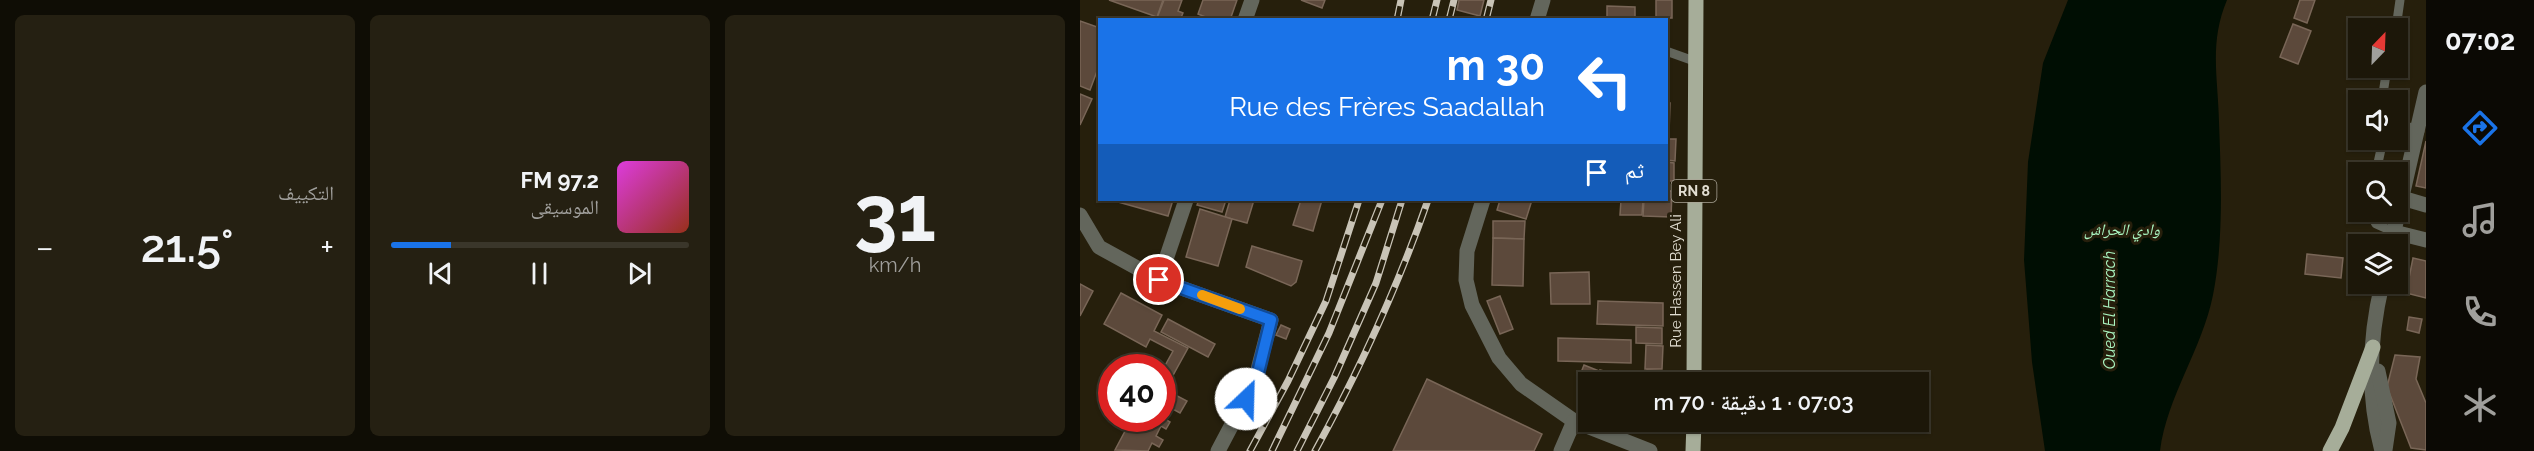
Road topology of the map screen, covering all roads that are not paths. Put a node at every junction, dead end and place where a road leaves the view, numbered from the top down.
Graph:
1 (1252, 0) edge
2 (1543, 0) edge
3 (1696, 0) edge
4 (2400, 0) edge
5 (1246, 18) edge
6 (1538, 18) edge
7 (2397, 18) edge
8 (1668, 52) edge
9 (1694, 61) junction
10 (2426, 92) edge
11 (2424, 110) edge
12 (2408, 130) edge
13 (2417, 131) junction
14 (2408, 171) edge
15 (2408, 200) edge
16 (1186, 201) edge
17 (1483, 201) edge
18 (2426, 205) edge
19 (1080, 215) edge
20 (2375, 222) edge
21 (2388, 234) edge
22 (2408, 239) edge
23 (2426, 240) edge
24 (1159, 280) junction
25 (2381, 294) edge
26 (2373, 347) junction
27 (1694, 372) edge
28 (1574, 421) junction
29 (1694, 432) edge
30 (1695, 432) edge
31 (1218, 451) edge
32 (1561, 451) edge
33 (1650, 451) edge
34 (1693, 451) edge
35 (1702, 451) edge
36 (2330, 451) edge
37 (2384, 451) edge

1 - 5 street
2 - 6 street
3 - 9 main road, Rue Hassen Bey Ali / RN 8
4 - 7 lane
8 - 9 lane
9 - 27 main road, Rue Hassen Bey Ali / RN 8
10 - 11 street
11 - 13 street
12 - 13 street
13 - 14 street
15 - 18 street
16 - 24 street
17 - 28 street
19 - 24 street
20 - 21 lane
22 - 23 street
24 - 31 street
25 - 26 street
26 - 36 main road
26 - 37 street
28 - 32 street
28 - 33 street
29 - 34 main road
30 - 35 main road

